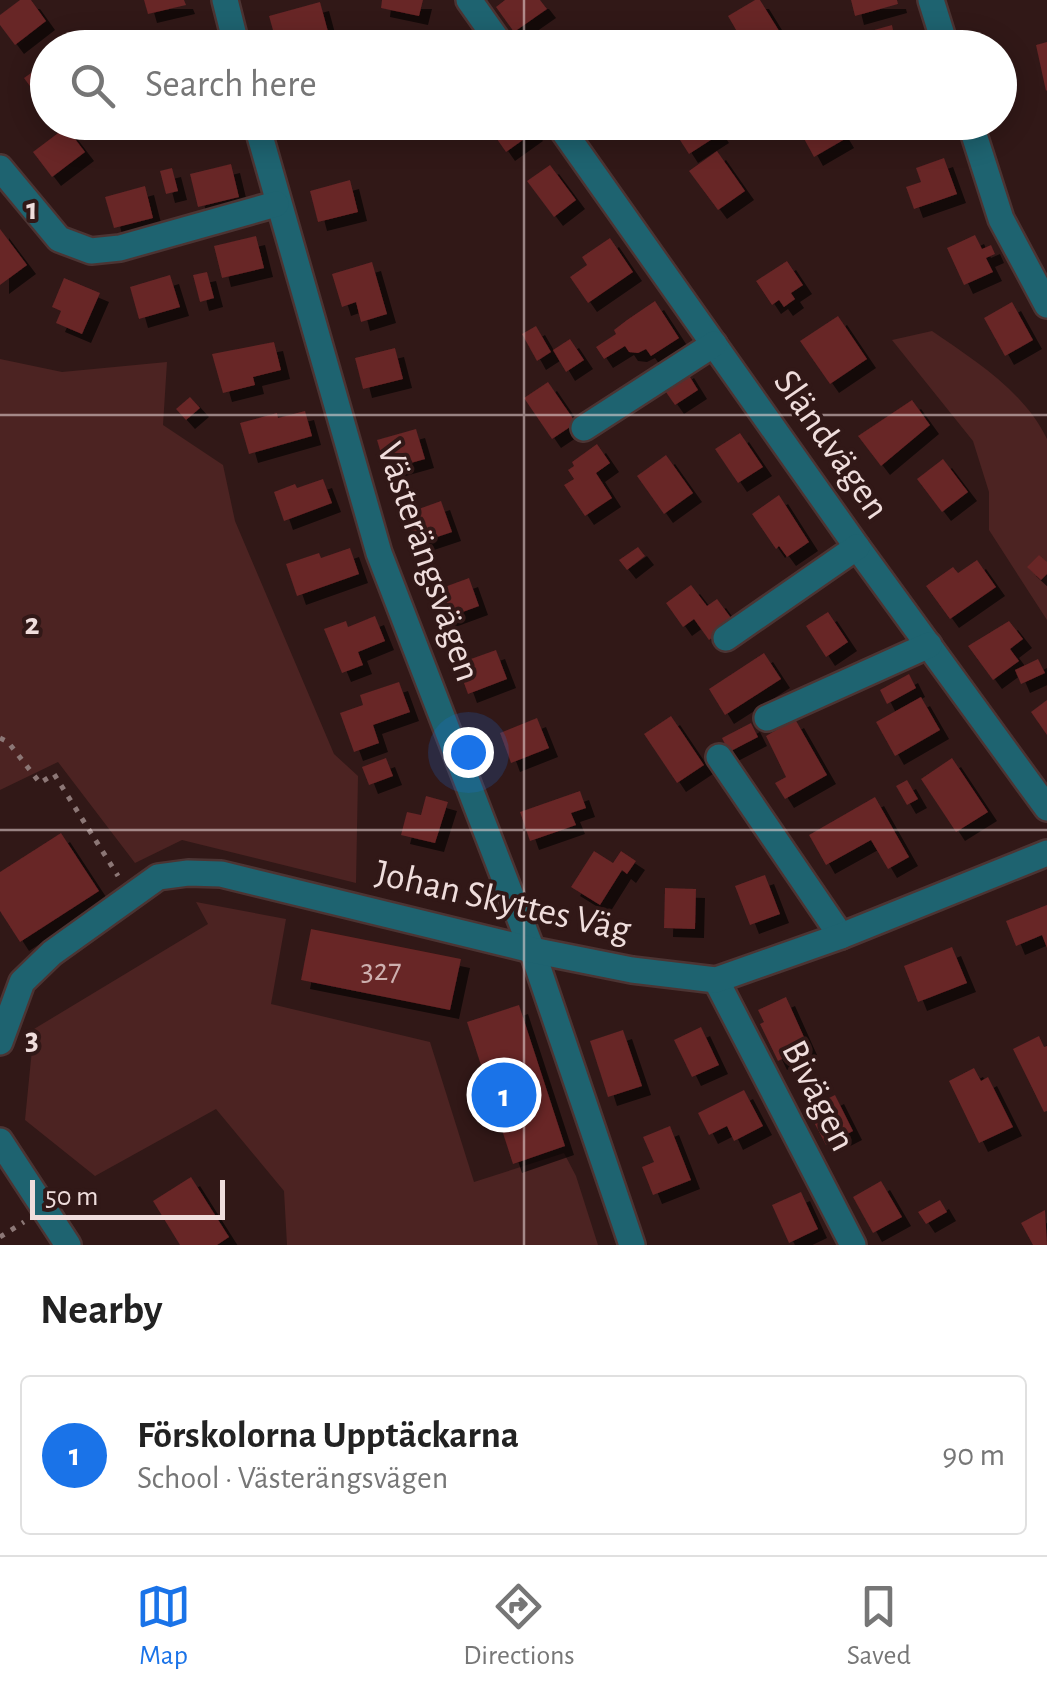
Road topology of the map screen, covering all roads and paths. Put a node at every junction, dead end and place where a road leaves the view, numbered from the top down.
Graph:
1 (225, 0) edge
2 (469, 0) edge
3 (931, 0) edge
4 (232, 30) edge
5 (490, 30) edge
6 (940, 30) edge
7 (260, 140) edge
8 (570, 140) edge
9 (976, 140) edge
10 (0, 168) edge
11 (276, 204) junction
12 (1047, 305) edge
13 (714, 344) junction
14 (584, 428) dead end
15 (858, 548) junction
16 (726, 638) dead end
17 (928, 645) junction
18 (767, 718) dead end
19 (0, 738) edge
20 (720, 756) dead end
21 (1047, 808) edge
22 (1047, 852) edge
23 (131, 896) junction
24 (841, 936) junction
25 (532, 950) junction
26 (716, 980) junction
27 (0, 1042) edge
28 (0, 1140) edge
29 (6, 1165) edge
30 (68, 1245) edge
31 (632, 1245) edge
32 (854, 1245) edge

1 - 4 street
2 - 5 street
3 - 6 street
7 - 11 street, Västerängsvägen
8 - 13 street, Sländvägen
9 - 12 street
10 - 11 street
11 - 25 street, Västerängsvägen
13 - 14 street
13 - 15 street, Sländvägen
15 - 16 street
15 - 17 street, Sländvägen
17 - 18 street
17 - 21 street, Sländvägen
19 - 23 path
20 - 24 street
22 - 24 street, Johan Skyttes Väg
23 - 25 street, Johan Skyttes Väg
23 - 27 street, Johan Skyttes Väg
24 - 26 street, Johan Skyttes Väg
25 - 26 street, Johan Skyttes Väg
25 - 31 street, Västerängsvägen
26 - 32 street, Bivägen
28 - 29 street
29 - 30 street

